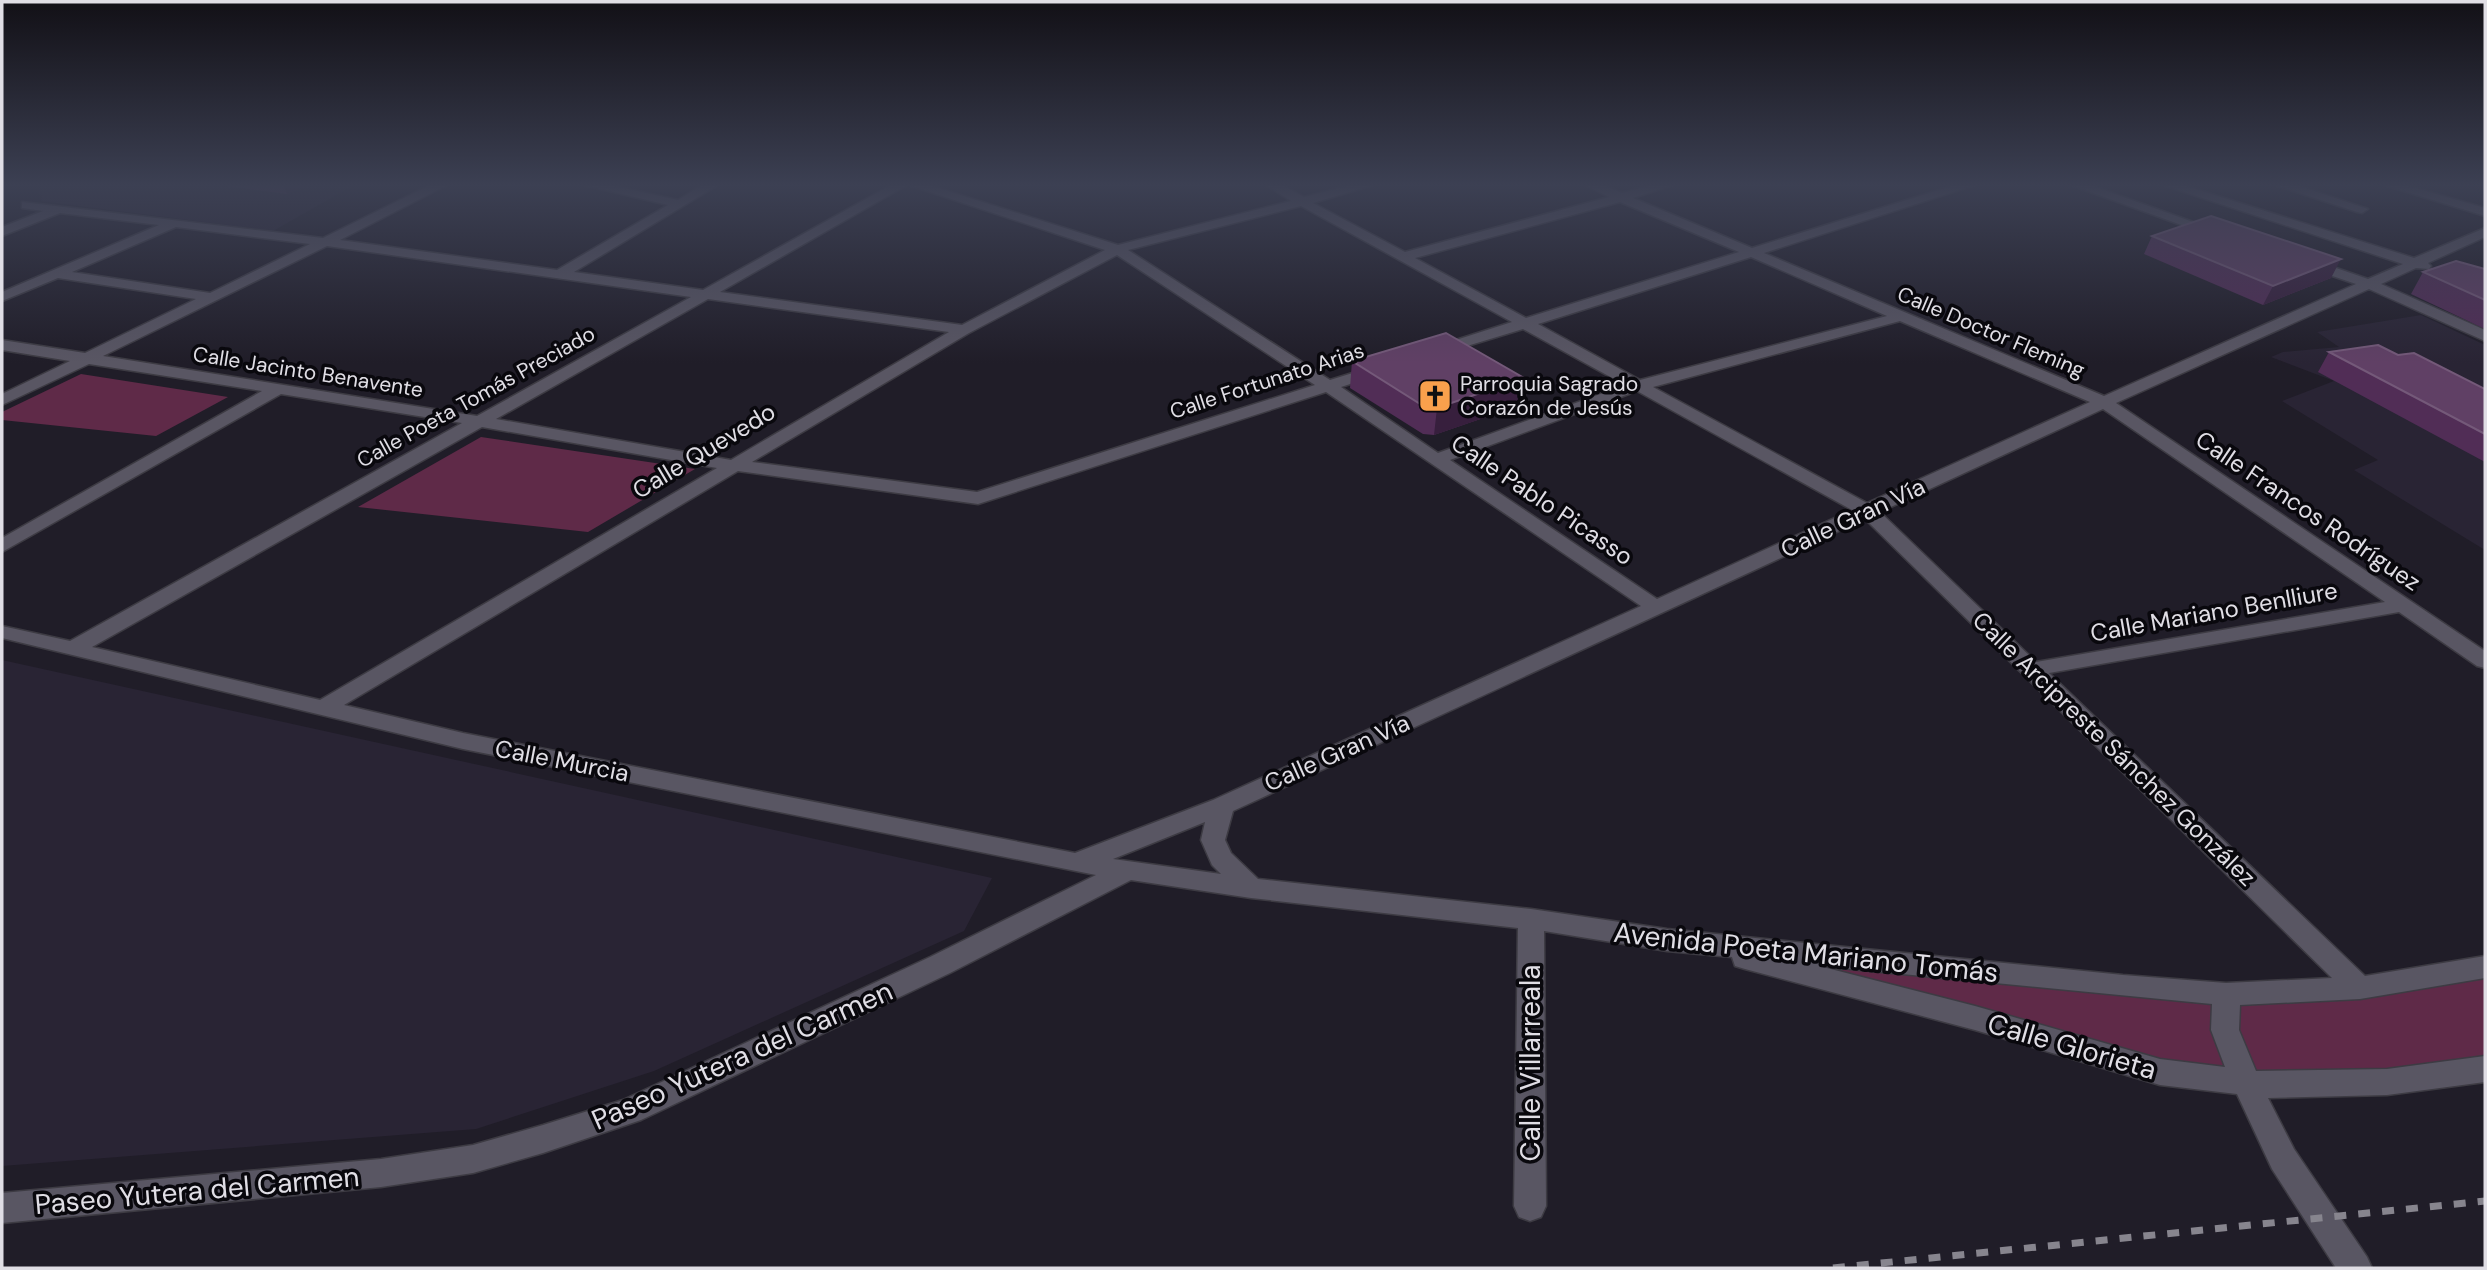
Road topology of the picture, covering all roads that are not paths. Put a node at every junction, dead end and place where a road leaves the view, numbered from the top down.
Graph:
1 (127, 244) edge
2 (321, 244) edge
3 (343, 244) edge
4 (612, 244) edge
5 (797, 244) edge
6 (1102, 244) edge
7 (1135, 244) edge
8 (1379, 244) edge
9 (1449, 244) edge
10 (1728, 244) edge
11 (1777, 244) edge
12 (2354, 244) edge
13 (2459, 244) edge
14 (1117, 249) junction
15 (1748, 253) junction
16 (1402, 257) junction
17 (2295, 259) edge
18 (2417, 264) junction
19 (2440, 270) edge
20 (57, 274) junction
21 (561, 274) junction
22 (2372, 285) junction
23 (706, 295) junction
24 (2, 297) edge
25 (211, 297) junction
26 (1899, 317) junction
27 (1525, 322) junction
28 (964, 330) junction
29 (2485, 337) edge
30 (2, 345) edge
31 (1420, 356) edge
32 (82, 360) junction
33 (1394, 365) edge
34 (1640, 385) junction
35 (1328, 386) junction
36 (278, 389) junction
37 (2, 400) edge
38 (2104, 402) junction
39 (479, 421) junction
40 (1437, 458) junction
41 (731, 466) junction
42 (1868, 511) junction
43 (2, 545) edge
44 (2403, 605) junction
45 (1657, 608) junction
46 (2, 632) edge
47 (72, 649) junction
48 (2485, 661) edge
49 (2033, 669) junction
50 (323, 708) junction
51 (1222, 806) junction
52 (1077, 863) junction
53 (1127, 871) junction
54 (1251, 888) junction
55 (1531, 919) junction
56 (1667, 940) junction
57 (2485, 967) edge
58 (2360, 988) junction
59 (2226, 994) junction
60 (2485, 1069) edge
61 (2246, 1083) junction
62 (1530, 1206) dead end
63 (2, 1208) edge
64 (2355, 1268) edge

1 - 20 street
2 - 25 street
3 - 21 street
4 - 21 street
5 - 23 street, Calle Poeta Tomás Preciado
6 - 14 street, Calle Pablo Picasso
7 - 14 street, Calle Quevedo
8 - 16 street, Calle Arcipreste Sánchez González
9 - 16 street
10 - 15 street, Calle Doctor Fleming
11 - 15 street
12 - 18 street
13 - 18 street, Calle Gran Vía
14 - 28 street, Calle Quevedo
14 - 35 street, Calle Pablo Picasso
15 - 26 street, Calle Doctor Fleming
15 - 27 street
16 - 27 street, Calle Arcipreste Sánchez González
17 - 22 street
18 - 19 street
18 - 22 street, Calle Gran Vía
20 - 24 street
20 - 25 street
21 - 23 street
22 - 29 street
22 - 38 street, Calle Gran Vía
23 - 28 street
23 - 39 street, Calle Poeta Tomás Preciado
25 - 32 street
26 - 34 street
26 - 38 street, Calle Doctor Fleming
27 - 31 street
27 - 34 street, Calle Arcipreste Sánchez González
28 - 41 street, Calle Quevedo
30 - 32 street, Calle Jacinto Benavente
32 - 36 street, Calle Jacinto Benavente
32 - 37 street
33 - 35 street, Calle Fortunato Arias
34 - 40 street
34 - 42 street, Calle Arcipreste Sánchez González
35 - 40 street, Calle Pablo Picasso
35 - 41 street, Calle Fortunato Arias
36 - 39 street, Calle Jacinto Benavente
36 - 43 street
38 - 42 street, Calle Gran Vía
38 - 44 street, Calle Francos Rodríguez
39 - 41 street, Calle Jacinto Benavente
39 - 47 street, Calle Poeta Tomás Preciado
40 - 45 street, Calle Pablo Picasso
41 - 50 street, Calle Quevedo
42 - 45 street, Calle Gran Vía
42 - 49 street, Calle Arcipreste Sánchez González
44 - 48 street, Calle Francos Rodríguez
44 - 49 street, Calle Mariano Benlliure
45 - 51 street, Calle Gran Vía
46 - 47 street, Calle Murcia
47 - 50 street, Calle Murcia
49 - 58 street, Calle Arcipreste Sánchez González
50 - 52 street, Calle Murcia
51 - 52 street, Calle Gran Vía
51 - 54 street
52 - 53 street, Calle Murcia
53 - 54 street, Avenida Poeta Mariano Tomás
53 - 63 street, Paseo Yutera del Carmen
54 - 55 street, Avenida Poeta Mariano Tomás
55 - 56 street, Avenida Poeta Mariano Tomás
55 - 62 street, Calle Villarreala
56 - 59 street, Avenida Poeta Mariano Tomás
56 - 61 street, Calle Glorieta
57 - 58 street, Avenida Poeta Mariano Tomás
58 - 59 street, Avenida Poeta Mariano Tomás
59 - 61 street
60 - 61 street, Calle Glorieta
61 - 64 street

